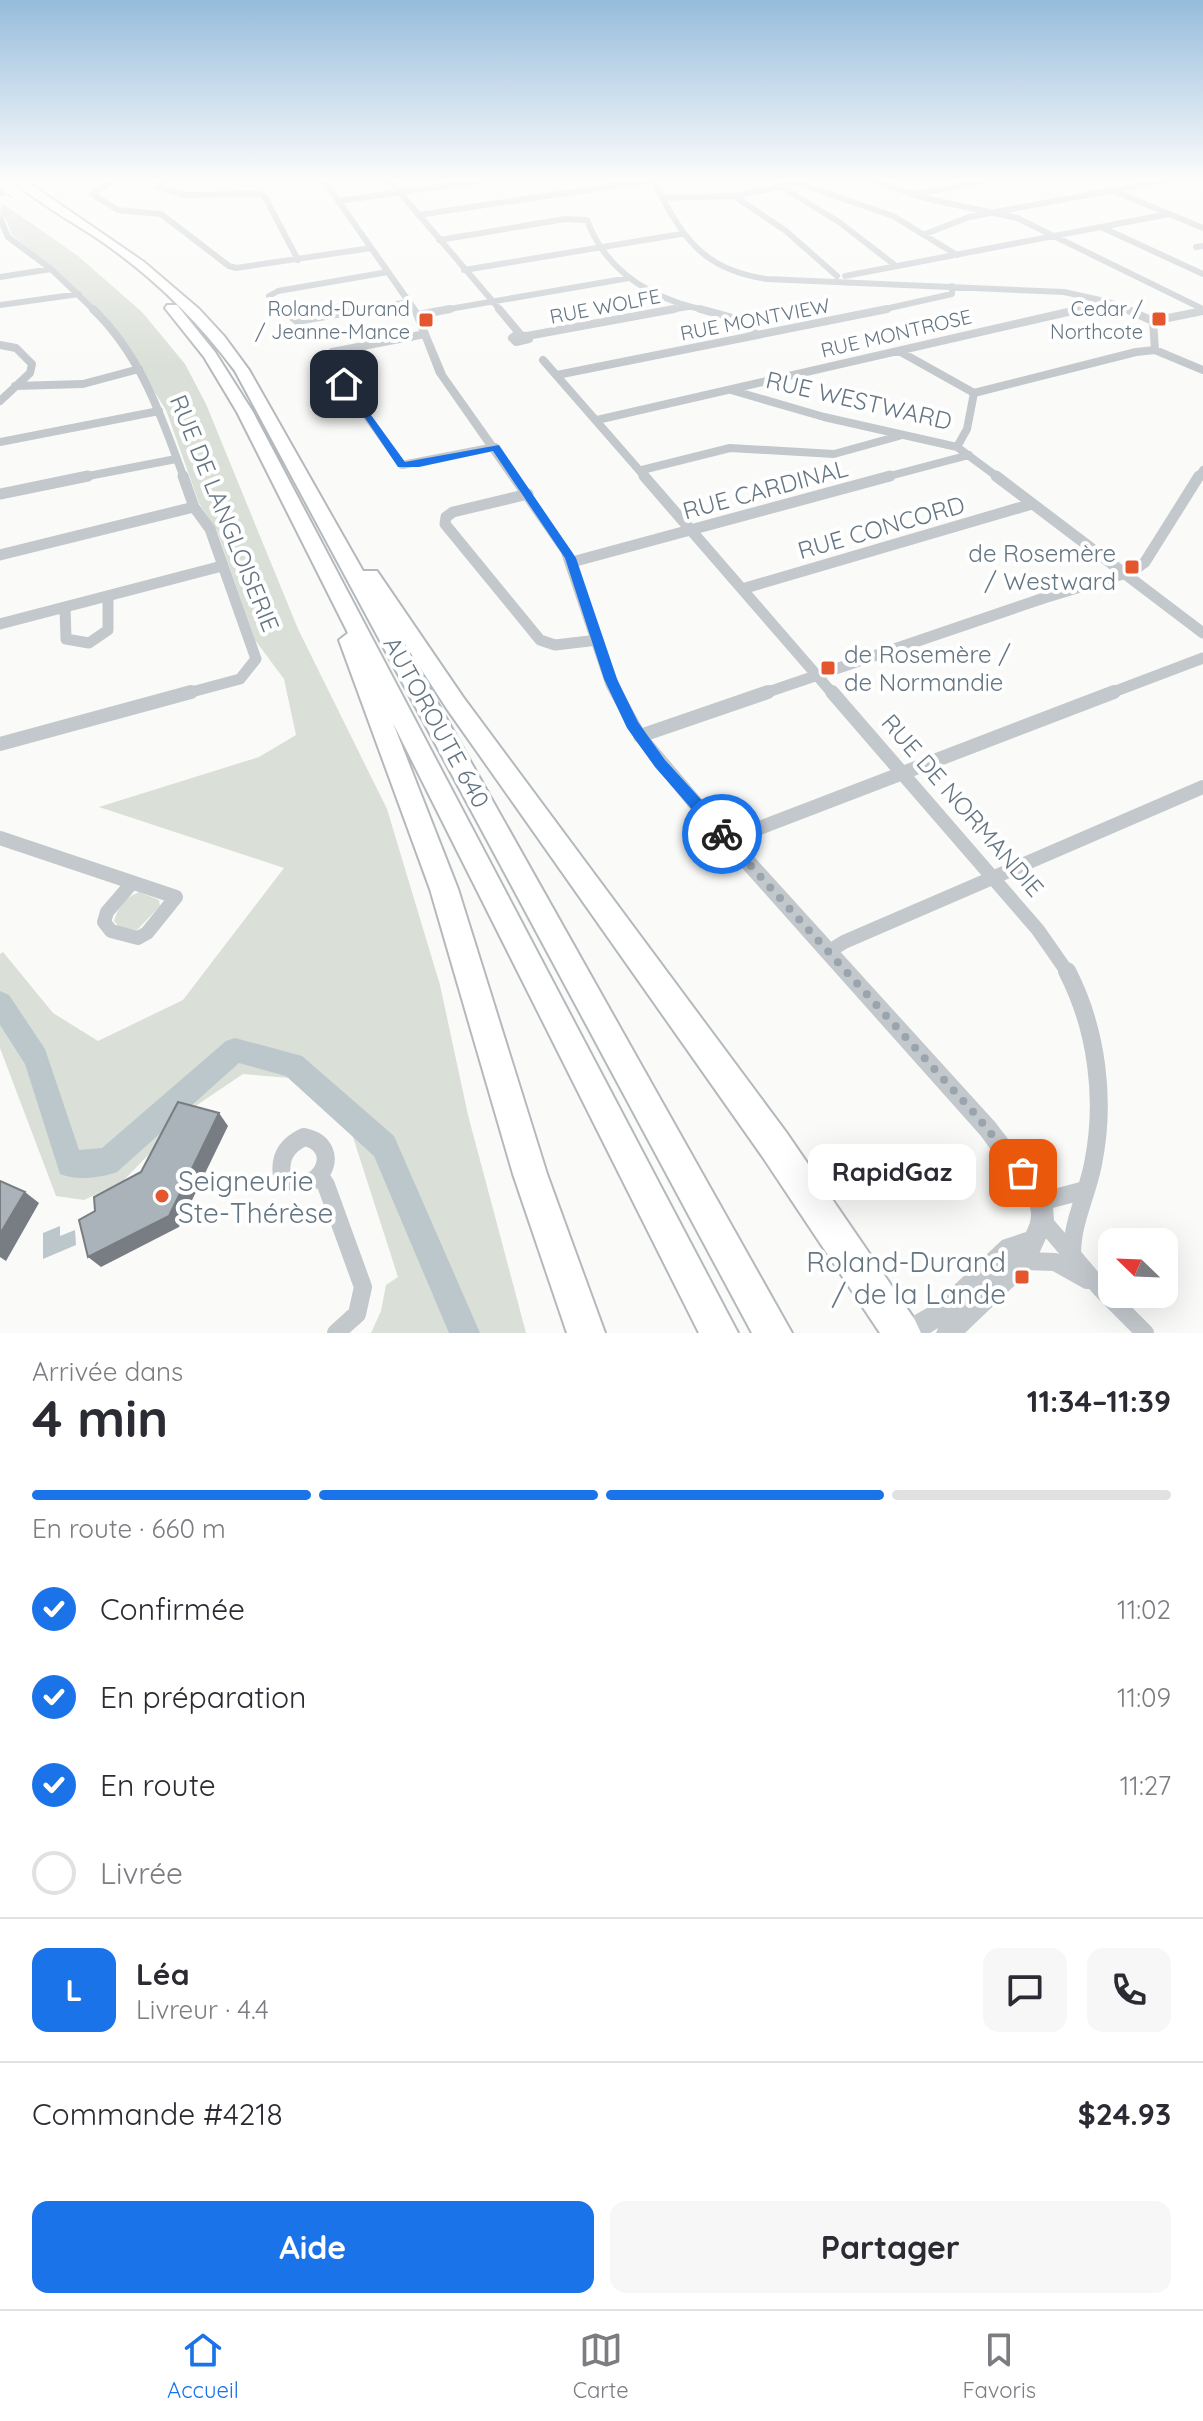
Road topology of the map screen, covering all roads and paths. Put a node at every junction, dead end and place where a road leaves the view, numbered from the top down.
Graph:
1 (16, 243) edge
2 (95, 243) edge
3 (110, 243) edge
4 (199, 243) edge
5 (289, 243) edge
6 (368, 243) edge
7 (442, 243) edge
8 (617, 243) edge
9 (690, 243) edge
10 (799, 243) edge
11 (866, 243) edge
12 (939, 243) edge
13 (1017, 243) edge
14 (1068, 243) edge
15 (1136, 243) edge
16 (597, 246) junction
17 (371, 248) junction
18 (957, 255) junction
19 (298, 260) junction
20 (896, 266) junction
21 (51, 269) junction
22 (464, 270) junction
23 (388, 272) junction
24 (1203, 274) edge
25 (0, 277) edge
26 (629, 278) junction
27 (836, 278) junction
28 (849, 278) junction
29 (952, 286) junction
30 (79, 294) junction
31 (409, 302) junction
32 (492, 302) junction
33 (1109, 302) junction
34 (0, 305) edge
35 (688, 307) junction
36 (1203, 310) edge
37 (418, 315) junction
38 (1153, 321) junction
39 (425, 334) junction
40 (757, 335) junction
41 (0, 345) edge
42 (1155, 350) junction
43 (899, 351) junction
44 (543, 360) dead end
45 (139, 369) junction
46 (1203, 370) edge
47 (557, 375) junction
48 (15, 386) junction
49 (731, 390) junction
50 (974, 393) junction
51 (0, 401) edge
52 (159, 411) junction
53 (597, 420) junction
54 (902, 435) junction
55 (0, 442) edge
56 (495, 447) junction
57 (957, 447) junction
58 (969, 455) junction
59 (176, 459) junction
60 (642, 470) junction
61 (1203, 470) edge
62 (0, 494) edge
63 (528, 494) junction
64 (313, 496) junction
65 (1032, 504) junction
66 (194, 507) junction
67 (693, 530) junction
68 (0, 555) edge
69 (319, 556) junction
70 (572, 562) junction
71 (222, 566) junction
72 (1125, 574) junction
73 (742, 589) junction
74 (108, 596) junction
75 (65, 607) junction
76 (0, 624) edge
77 (1203, 633) edge
78 (598, 640) junction
79 (1203, 658) edge
80 (817, 677) junction
81 (640, 736) junction
82 (0, 744) edge
83 (899, 773) junction
84 (1203, 787) edge
85 (0, 838) edge
86 (728, 840) junction
87 (992, 878) junction
88 (132, 883) junction
89 (828, 952) junction
90 (319, 1175) dead end
91 (1085, 1190) junction
92 (1035, 1231) junction
93 (1072, 1254) junction
94 (1098, 1285) edge
95 (1098, 1287) edge
96 (1120, 1308) edge
97 (336, 1333) edge
98 (586, 1333) edge
99 (719, 1333) edge
100 (773, 1333) edge
101 (905, 1333) edge
102 (948, 1333) edge
103 (1145, 1333) edge

1 - 21 street, RUE DE LANGLOISERIE
2 - 69 highway, AUTOROUTE 640
3 - 64 highway, AUTOROUTE 640
4 - 19 street
5 - 19 street
6 - 17 street
7 - 22 street
8 - 16 street
9 - 27 street
10 - 27 street
11 - 20 street
12 - 18 street
13 - 18 street
14 - 36 street
15 - 24 street
16 - 22 street
16 - 26 street
17 - 19 street
17 - 23 street
18 - 20 street
20 - 28 street
21 - 25 street
21 - 30 street, RUE DE LANGLOISERIE
22 - 32 street
23 - 31 street
23 - 31 street
26 - 32 street
26 - 35 street
27 - 28 street
28 - 29 street
29 - 33 street
29 - 40 street, RUE MONTVIEW
30 - 34 street
30 - 45 street, RUE DE LANGLOISERIE
31 - 37 street
32 - 35 street, RUE WOLFE
32 - 37 street
33 - 38 street
33 - 43 street, RUE MONTROSE
35 - 40 street
36 - 38 street
37 - 39 street
38 - 42 street
39 - 56 street
39 - 56 street
40 - 47 street, RUE MONTVIEW
41 - 48 street
42 - 46 street
42 - 50 street
43 - 49 street, RUE MONTROSE
43 - 50 street
44 - 47 street, RUE DE NORMANDIE
45 - 48 street
45 - 52 street, RUE DE LANGLOISERIE
47 - 53 street, RUE DE NORMANDIE
48 - 51 street
49 - 53 street, RUE MONTROSE
49 - 54 street, RUE WESTWARD
50 - 57 street
52 - 55 street
52 - 59 street, RUE DE LANGLOISERIE
53 - 60 street, RUE DE NORMANDIE
54 - 57 street, RUE WESTWARD
54 - 60 street
56 - 63 street
57 - 58 street, RUE WESTWARD
58 - 65 street, RUE WESTWARD
58 - 67 street, RUE CARDINAL
59 - 62 street
59 - 66 street, RUE DE LANGLOISERIE
60 - 67 street, RUE DE NORMANDIE
61 - 72 street
63 - 70 street
63 - 78 street
64 - 100 highway, AUTOROUTE 640
64 - 101 highway
65 - 72 street, RUE WESTWARD
65 - 73 street, RUE CONCORD
66 - 68 street
66 - 71 street, RUE DE LANGLOISERIE
67 - 70 street, RUE CARDINAL
67 - 73 street, RUE DE NORMANDIE
69 - 98 highway
69 - 99 highway, AUTOROUTE 640
70 - 78 street
71 - 74 street
71 - 82 street, RUE DE LANGLOISERIE
72 - 77 street, RUE WESTWARD
72 - 80 street
73 - 80 street, RUE DE NORMANDIE
74 - 75 street
74 - 75 street
75 - 76 street
78 - 81 street
79 - 83 street
80 - 81 street
80 - 83 street, RUE DE NORMANDIE
81 - 86 street
83 - 86 street
83 - 87 street, RUE DE NORMANDIE
84 - 87 street
85 - 88 street
86 - 89 street
87 - 89 street
87 - 91 street, RUE DE NORMANDIE
88 - 88 street
89 - 92 street
90 - 97 street
91 - 92 street
91 - 93 street, RUE DE NORMANDIE
92 - 93 street
92 - 95 street
92 - 101 street
92 - 102 street
93 - 94 street
96 - 103 street

